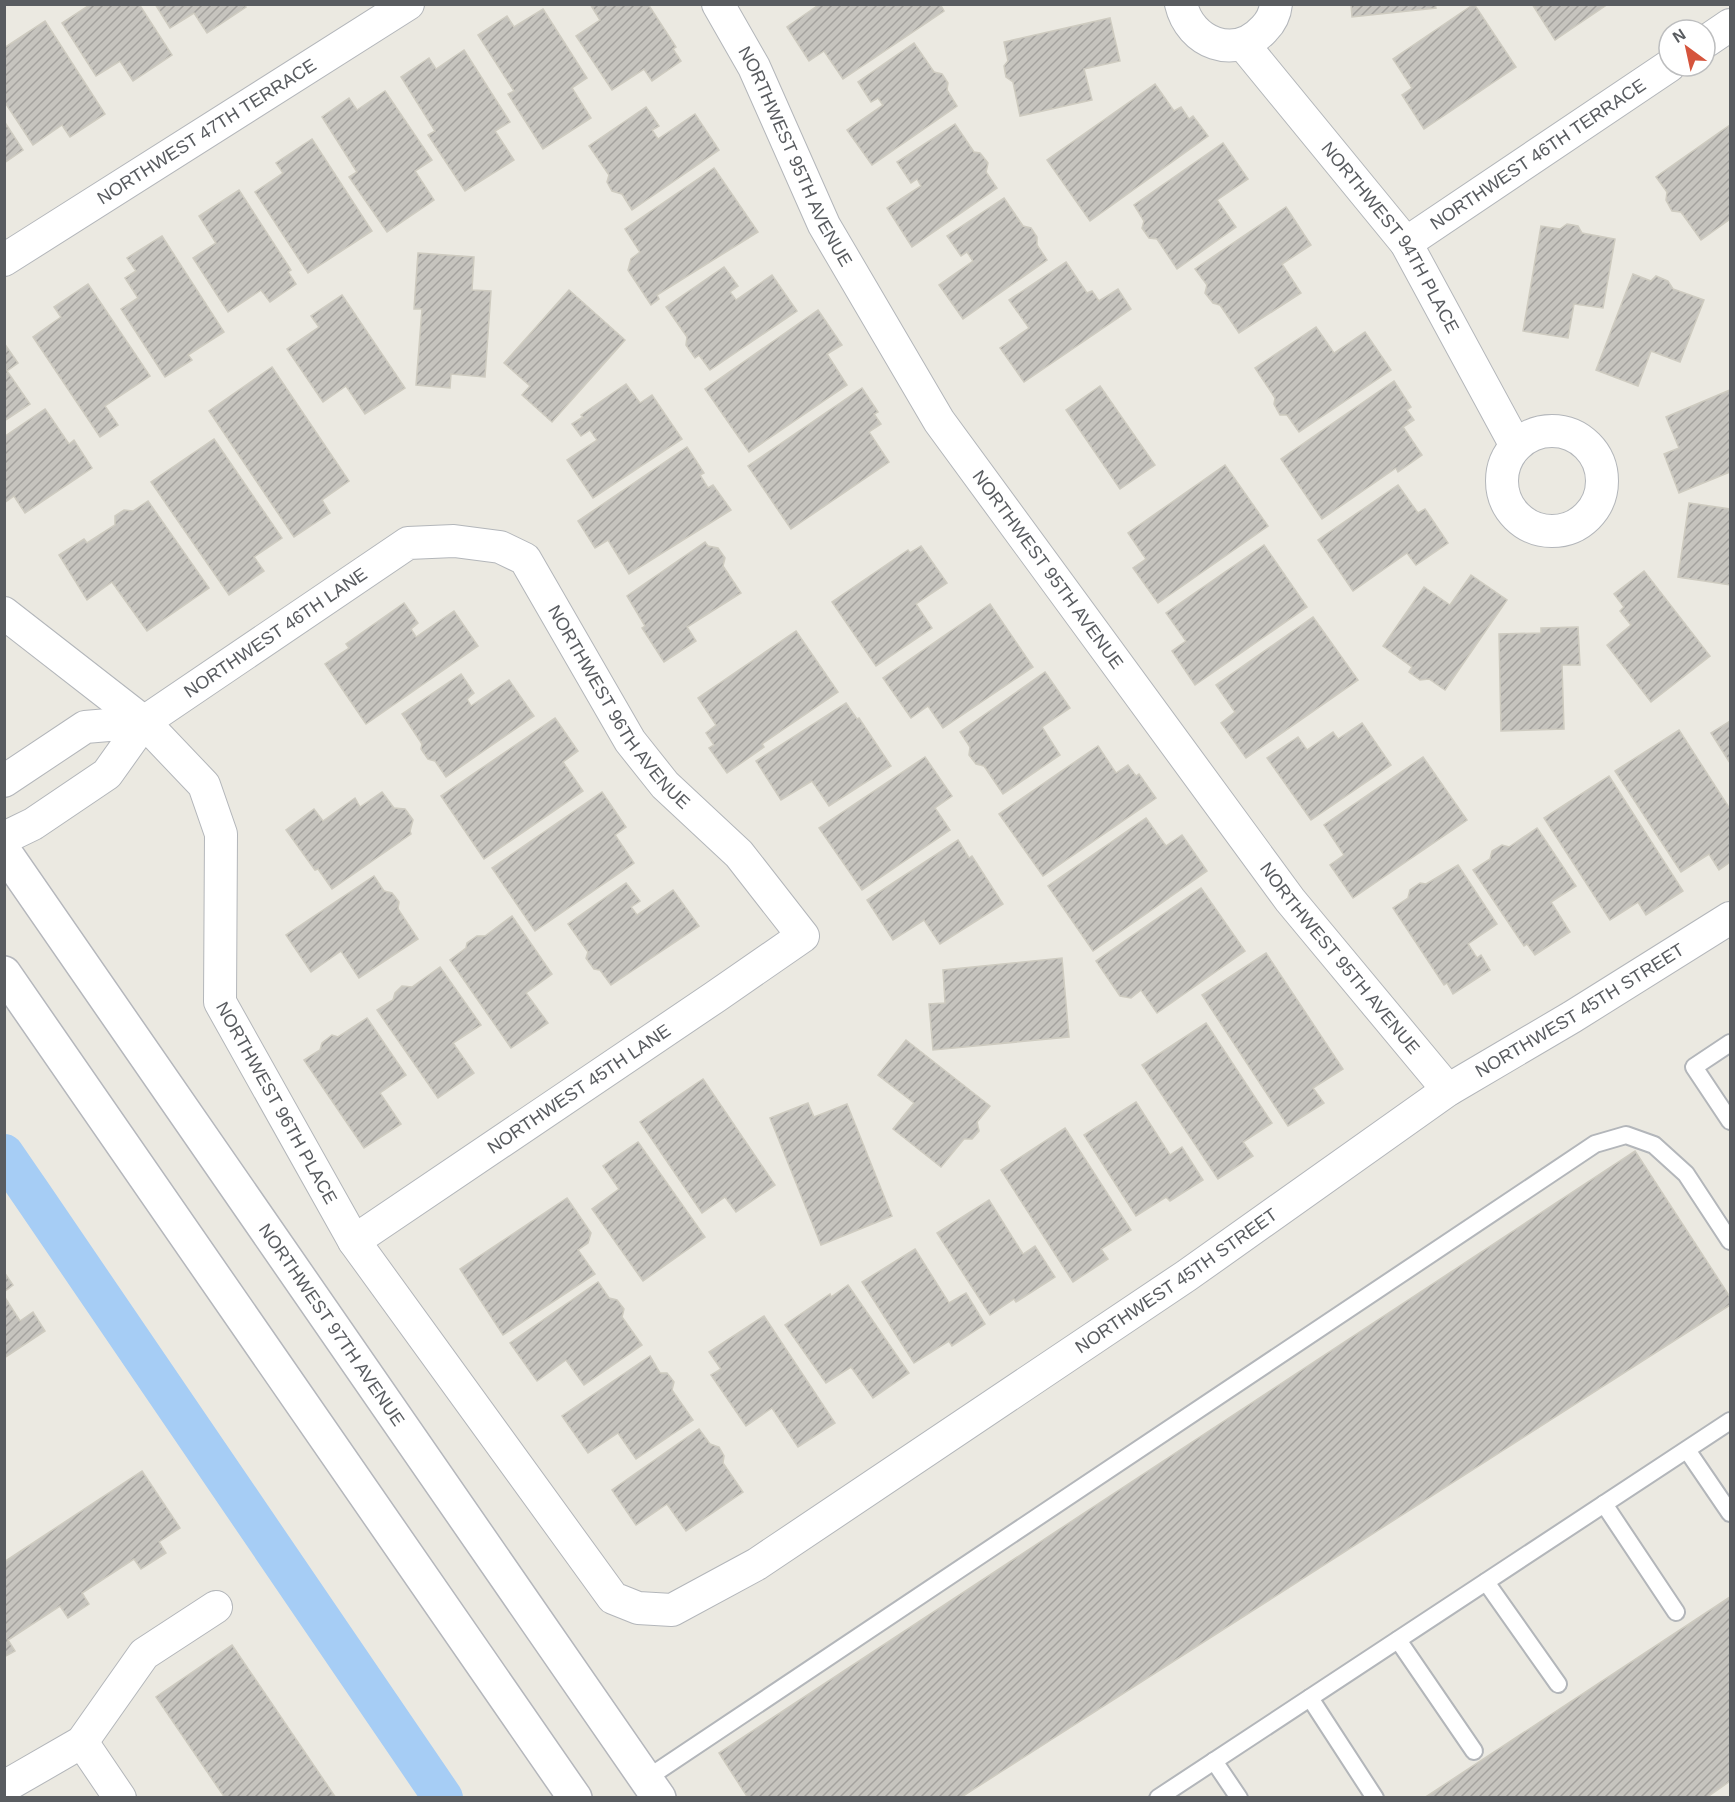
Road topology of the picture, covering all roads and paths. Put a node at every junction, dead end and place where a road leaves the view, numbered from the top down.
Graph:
1 (408, 4) edge
2 (718, 4) edge
3 (1181, 4) edge
4 (1276, 4) edge
5 (1731, 25) edge
6 (1717, 34) edge
7 (1243, 44) junction
8 (1657, 75) edge
9 (1406, 243) junction
10 (4, 260) edge
11 (1516, 446) dead end
12 (408, 543) joint
13 (4, 613) edge
14 (144, 722) junction
15 (4, 781) edge
16 (4, 838) edge
17 (4, 851) edge
18 (1731, 918) edge
19 (803, 936) joint
20 (4, 973) edge
21 (1731, 1043) edge
22 (1448, 1090) junction
23 (1731, 1121) edge
24 (354, 1241) junction
25 (1731, 1241) edge
26 (1731, 1421) edge
27 (1687, 1450) junction
28 (1604, 1504) junction
29 (1731, 1513) edge
30 (1486, 1582) junction
31 (613, 1598) joint
32 (216, 1607) dead end
33 (1676, 1612) dead end
34 (1398, 1640) junction
35 (1558, 1684) dead end
36 (1310, 1698) junction
37 (82, 1742) junction
38 (1474, 1751) dead end
39 (1214, 1761) junction
40 (4, 1787) edge
41 (652, 1788) edge
42 (120, 1797) edge
43 (575, 1797) edge
44 (1158, 1797) edge
45 (1239, 1797) edge
46 (1375, 1797) edge

1 - 10 street, NORTHWEST 47TH TERRACE
2 - 22 street, NORTHWEST 95TH AVENUE
3 - 7 street
4 - 7 street
5 - 6 street
7 - 9 street, NORTHWEST 94TH PLACE
8 - 9 street, NORTHWEST 46TH TERRACE
9 - 11 street, NORTHWEST 94TH PLACE
12 - 14 street, NORTHWEST 46TH LANE
12 - 19 street, NORTHWEST 96TH AVENUE
13 - 14 street, NORTHWEST 96TH PLACE
14 - 15 street, NORTHWEST 46TH LANE
14 - 16 street, NORTHWEST 46TH LANE
14 - 24 street, NORTHWEST 96TH PLACE
17 - 41 street, NORTHWEST 97TH AVENUE
18 - 22 street, NORTHWEST 45TH STREET
19 - 24 street, NORTHWEST 45TH LANE
20 - 43 street
21 - 23 lane
22 - 31 street, NORTHWEST 45TH STREET
24 - 31 street, NORTHWEST 96TH PLACE
25 - 41 lane
26 - 27 lane
27 - 28 lane
27 - 29 lane
28 - 30 lane
28 - 33 lane
30 - 34 lane
30 - 35 lane
32 - 37 street
34 - 36 lane
34 - 38 lane
36 - 39 lane
36 - 46 lane
37 - 40 street
37 - 42 street
39 - 44 lane
39 - 45 lane

